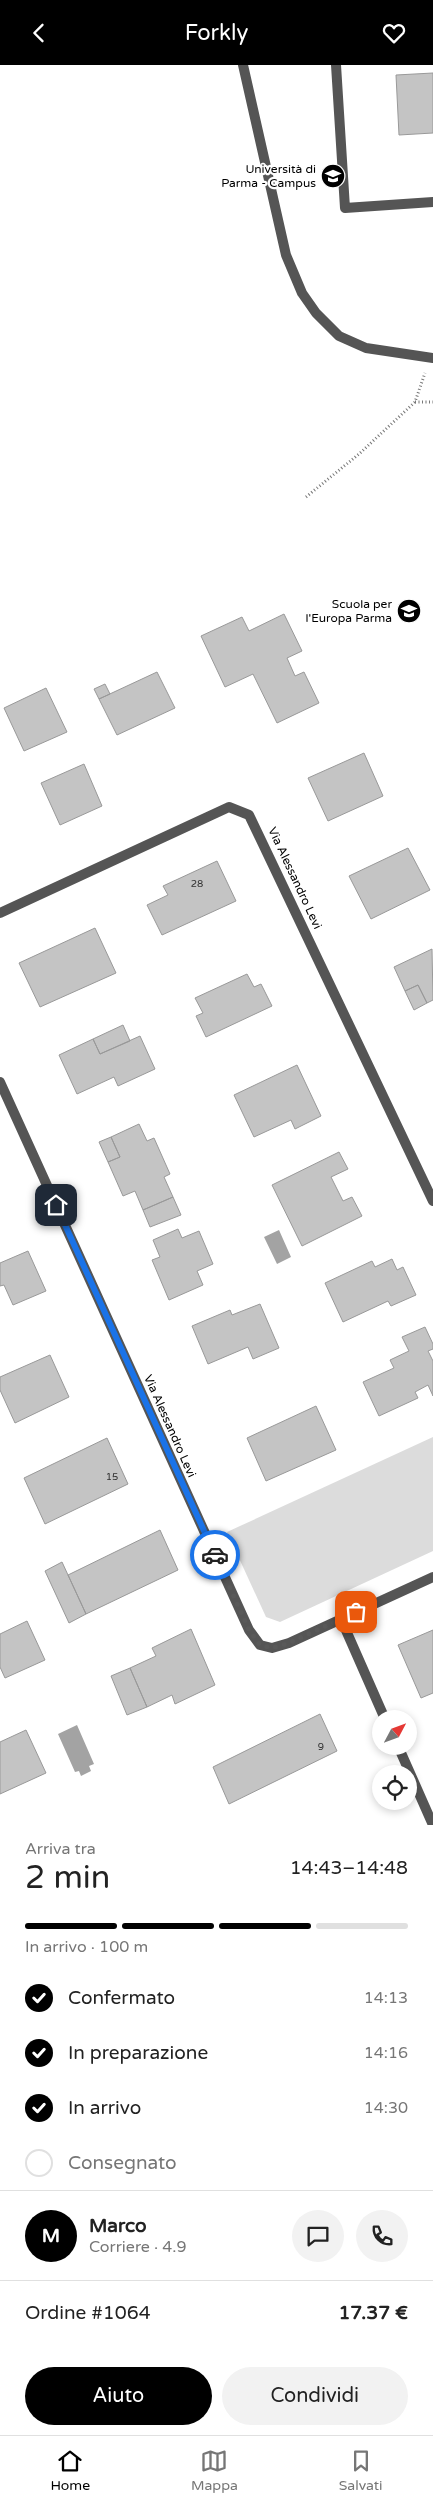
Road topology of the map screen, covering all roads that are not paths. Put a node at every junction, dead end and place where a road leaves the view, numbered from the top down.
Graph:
1 (243, 65) edge
2 (336, 65) edge
3 (433, 202) edge
4 (431, 358) edge
5 (0, 913) edge
6 (0, 1082) edge
7 (433, 1201) edge
8 (433, 1577) edge
9 (341, 1619) junction
10 (381, 1710) edge
11 (402, 1755) edge
12 (433, 1825) edge

1 - 4 street
2 - 3 street
5 - 7 street, Via Alessandro Levi
6 - 9 street, Via Alessandro Levi
8 - 9 street, Via Alessandro Levi
9 - 10 street
11 - 12 street

